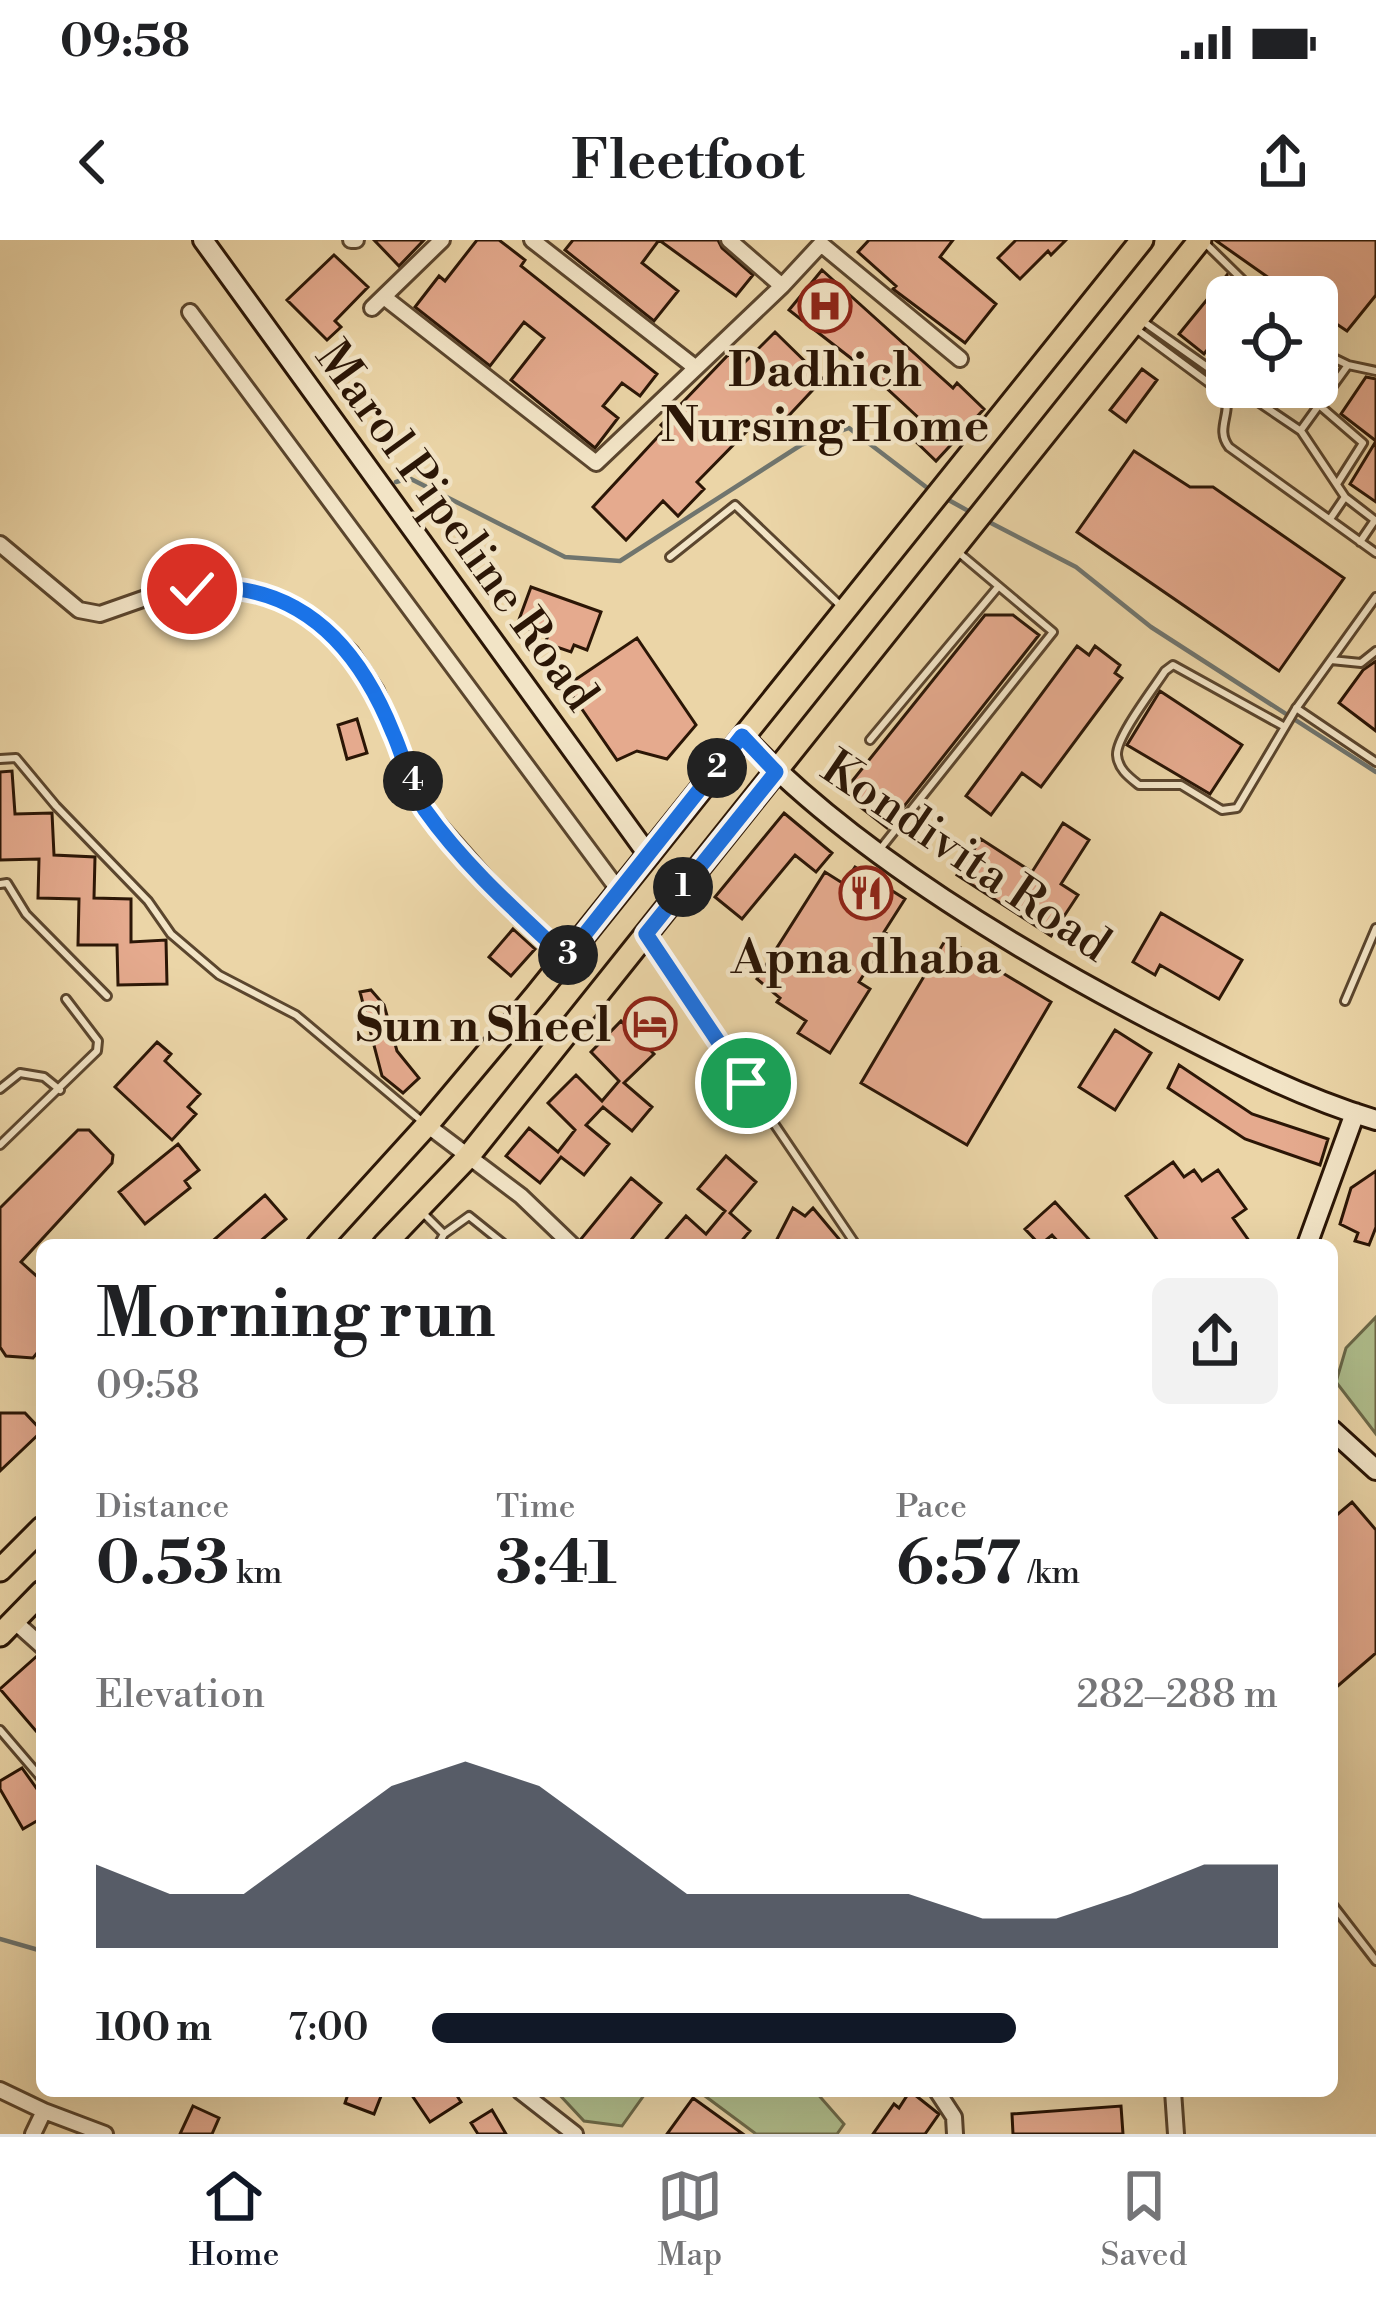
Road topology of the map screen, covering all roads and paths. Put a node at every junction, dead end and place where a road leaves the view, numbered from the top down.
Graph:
1 (203, 240) edge
2 (442, 240) edge
3 (532, 240) edge
4 (729, 240) edge
5 (1142, 240) edge
6 (1201, 240) edge
7 (823, 242) edge
8 (1238, 276) edge
9 (782, 286) junction
10 (190, 312) dead end
11 (1135, 322) junction
12 (1063, 343) junction
13 (960, 358) dead end
14 (1338, 360) edge
15 (1348, 365) junction
16 (696, 368) junction
17 (1206, 369) edge
18 (1097, 370) junction
19 (1376, 370) edge
20 (1338, 379) edge
21 (1206, 380) edge
22 (1227, 408) edge
23 (1266, 408) edge
24 (1318, 408) edge
25 (1321, 408) edge
26 (1301, 431) junction
27 (1336, 484) junction
28 (1345, 497) junction
29 (1329, 520) junction
30 (1376, 520) edge
31 (1360, 542) junction
32 (0, 544) edge
33 (955, 549) junction
34 (1376, 554) edge
35 (670, 557) dead end
36 (999, 586) junction
37 (1374, 601) edge
38 (846, 610) junction
39 (1376, 613) edge
40 (1376, 651) edge
41 (1331, 660) junction
42 (1296, 709) junction
43 (1286, 725) junction
44 (742, 736) junction
45 (869, 740) dead end
46 (0, 759) edge
47 (1376, 762) edge
48 (776, 772) junction
49 (878, 851) junction
50 (650, 856) junction
51 (0, 884) edge
52 (620, 892) junction
53 (1376, 928) edge
54 (646, 934) junction
55 (566, 958) junction
56 (107, 996) dead end
57 (66, 999) dead end
58 (1346, 1001) dead end
59 (0, 1089) edge
60 (60, 1090) junction
61 (1355, 1114) junction
62 (1376, 1120) edge
63 (427, 1125) junction
64 (0, 1145) edge
65 (467, 1158) junction
66 (419, 1209) junction
67 (444, 1234) junction
68 (323, 1239) edge
69 (391, 1239) edge
70 (441, 1239) edge
71 (498, 1239) edge
72 (566, 1239) edge
73 (852, 1239) edge
74 (1309, 1239) edge
75 (1338, 1435) edge
76 (1376, 1470) edge
77 (36, 1534) edge
78 (0, 1570) edge
79 (36, 1598) edge
80 (7, 1628) edge
81 (36, 1643) edge
82 (0, 1730) edge
83 (36, 1772) edge
84 (1338, 1912) edge
85 (1376, 1960) edge
86 (0, 2090) edge
87 (528, 2097) edge
88 (941, 2097) edge
89 (1173, 2097) edge
90 (44, 2111) junction
91 (33, 2134) edge
92 (105, 2134) edge
93 (575, 2134) edge
94 (955, 2134) edge
95 (1176, 2134) edge

1 - 50 street, Marol Pipeline Road
2 - 16 street
3 - 16 street
4 - 9 street
5 - 12 main road
6 - 8 lane
6 - 11 main road
7 - 9 street
7 - 13 street
9 - 16 street
10 - 52 street
11 - 17 lane
11 - 18 main road
11 - 21 lane
12 - 18 main road
12 - 38 main road
14 - 15 lane
15 - 19 lane
15 - 20 lane
18 - 33 main road
22 - 29 lane
23 - 26 lane
24 - 26 lane
25 - 27 lane
26 - 27 lane
27 - 28 lane
28 - 29 lane
28 - 30 lane
29 - 31 lane
30 - 31 lane
31 - 34 lane
32 - 55 street
33 - 36 lane
33 - 48 main road
35 - 38 lane
36 - 45 lane
36 - 49 lane
37 - 39 lane
37 - 41 lane
38 - 44 main road
40 - 41 lane
41 - 42 lane
42 - 43 lane
42 - 47 lane
43 - 43 lane
44 - 48 street, Kondivita Road
44 - 50 main road
46 - 63 lane
48 - 49 street, Kondivita Road
48 - 54 main road
49 - 61 street, Kondivita Road
50 - 52 main road
51 - 56 lane
52 - 55 main road
53 - 58 lane
54 - 65 main road
54 - 73 lane
55 - 63 main road
57 - 60 lane
59 - 60 lane
60 - 64 lane
61 - 62 street, Kondivita Road
61 - 74 street
63 - 65 street
63 - 68 main road
65 - 66 main road
65 - 72 street
66 - 67 lane
66 - 69 main road
67 - 70 lane
67 - 71 lane
75 - 76 street
77 - 78 main road
79 - 80 main road
80 - 81 street
82 - 83 lane
84 - 85 lane
86 - 90 street
87 - 93 street
88 - 94 street
89 - 95 street
90 - 91 street
90 - 92 street

